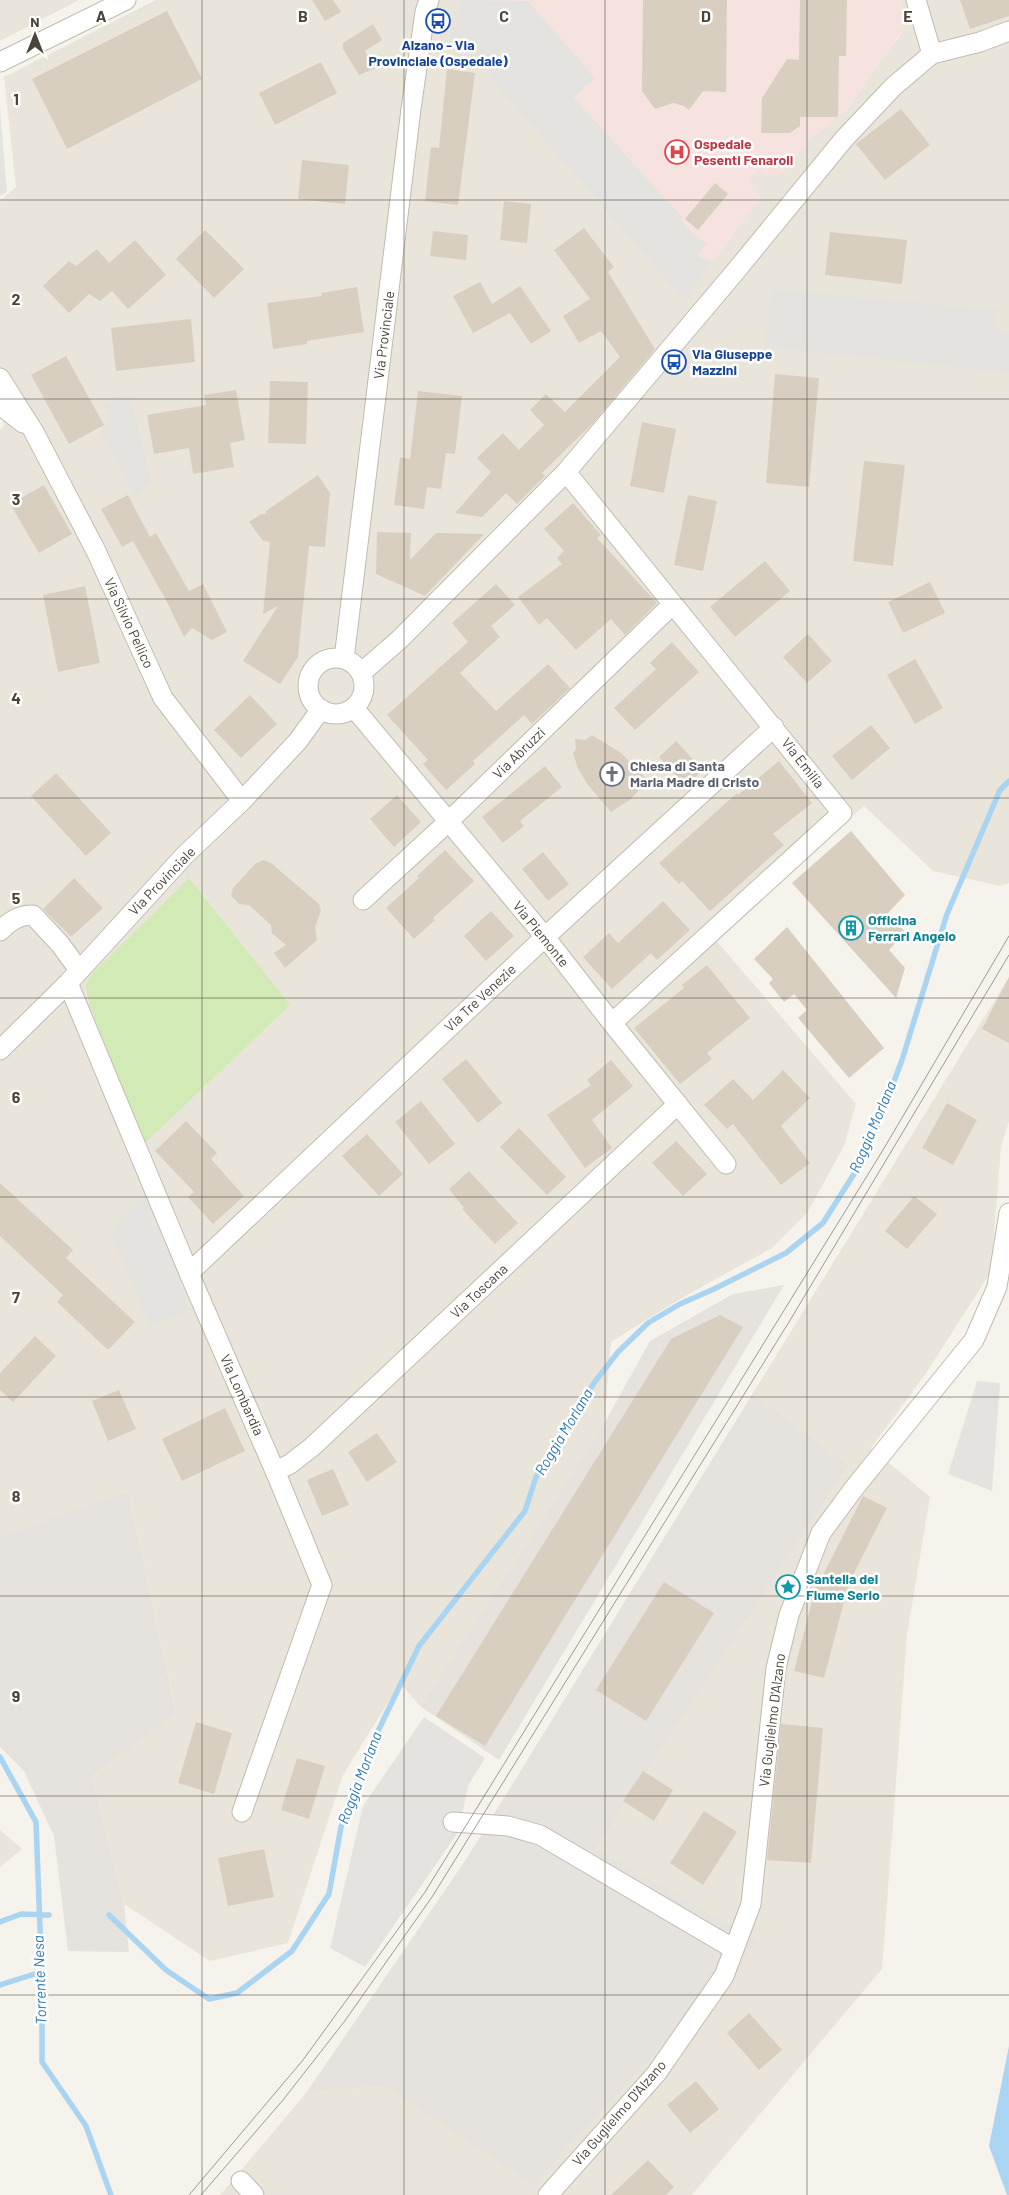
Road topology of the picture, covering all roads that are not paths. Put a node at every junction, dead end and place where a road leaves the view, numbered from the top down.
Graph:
1 (126, 0) edge
2 (916, 0) edge
3 (424, 4) edge
4 (1009, 31) edge
5 (932, 54) junction
6 (0, 62) edge
7 (0, 378) edge
8 (0, 405) edge
9 (34, 432) junction
10 (566, 472) junction
11 (673, 604) junction
12 (344, 659) junction
13 (361, 673) junction
14 (354, 708) junction
15 (321, 709) junction
16 (774, 727) junction
17 (242, 801) junction
18 (448, 822) junction
19 (363, 900) dead end
20 (0, 931) edge
21 (545, 937) junction
22 (74, 976) junction
23 (612, 1023) junction
24 (0, 1050) edge
25 (678, 1104) junction
26 (726, 1164) dead end
27 (1009, 1212) edge
28 (188, 1273) junction
29 (276, 1471) junction
30 (242, 1812) dead end
31 (453, 1822) dead end
32 (734, 1949) junction
33 (241, 2181) dead end
34 (254, 2195) edge
35 (548, 2195) edge

1 - 6 street
2 - 5 street
3 - 12 street, Via Provinciale
4 - 5 street
5 - 10 street
7 - 9 street, Via Silvio Pellico
8 - 9 street, Via Silvio Pellico
9 - 17 street, Via Silvio Pellico
10 - 11 street, Via Emilia
10 - 13 street
11 - 16 street, Via Emilia
11 - 18 street, Via Abruzzi
12 - 13 street
12 - 15 street
13 - 14 street
14 - 15 street
14 - 18 street, Via Piemonte
15 - 17 street, Via Provinciale
16 - 21 street, Via Tre Venezie
16 - 23 street, Via Emilia
17 - 22 street, Via Provinciale
18 - 19 street, Via Abruzzi
18 - 21 street, Via Piemonte
20 - 22 street, Via Lombardia
21 - 23 street, Via Piemonte
21 - 28 street, Via Tre Venezie
22 - 24 street, Via Provinciale
22 - 28 street, Via Lombardia
23 - 25 street, Via Piemonte
25 - 26 street, Via Piemonte
25 - 29 street, Via Toscana
27 - 32 street, Via Guglielmo D'Alzano
28 - 29 street, Via Lombardia
29 - 30 street, Via Lombardia
31 - 32 street
32 - 35 street, Via Guglielmo D'Alzano
33 - 34 street

